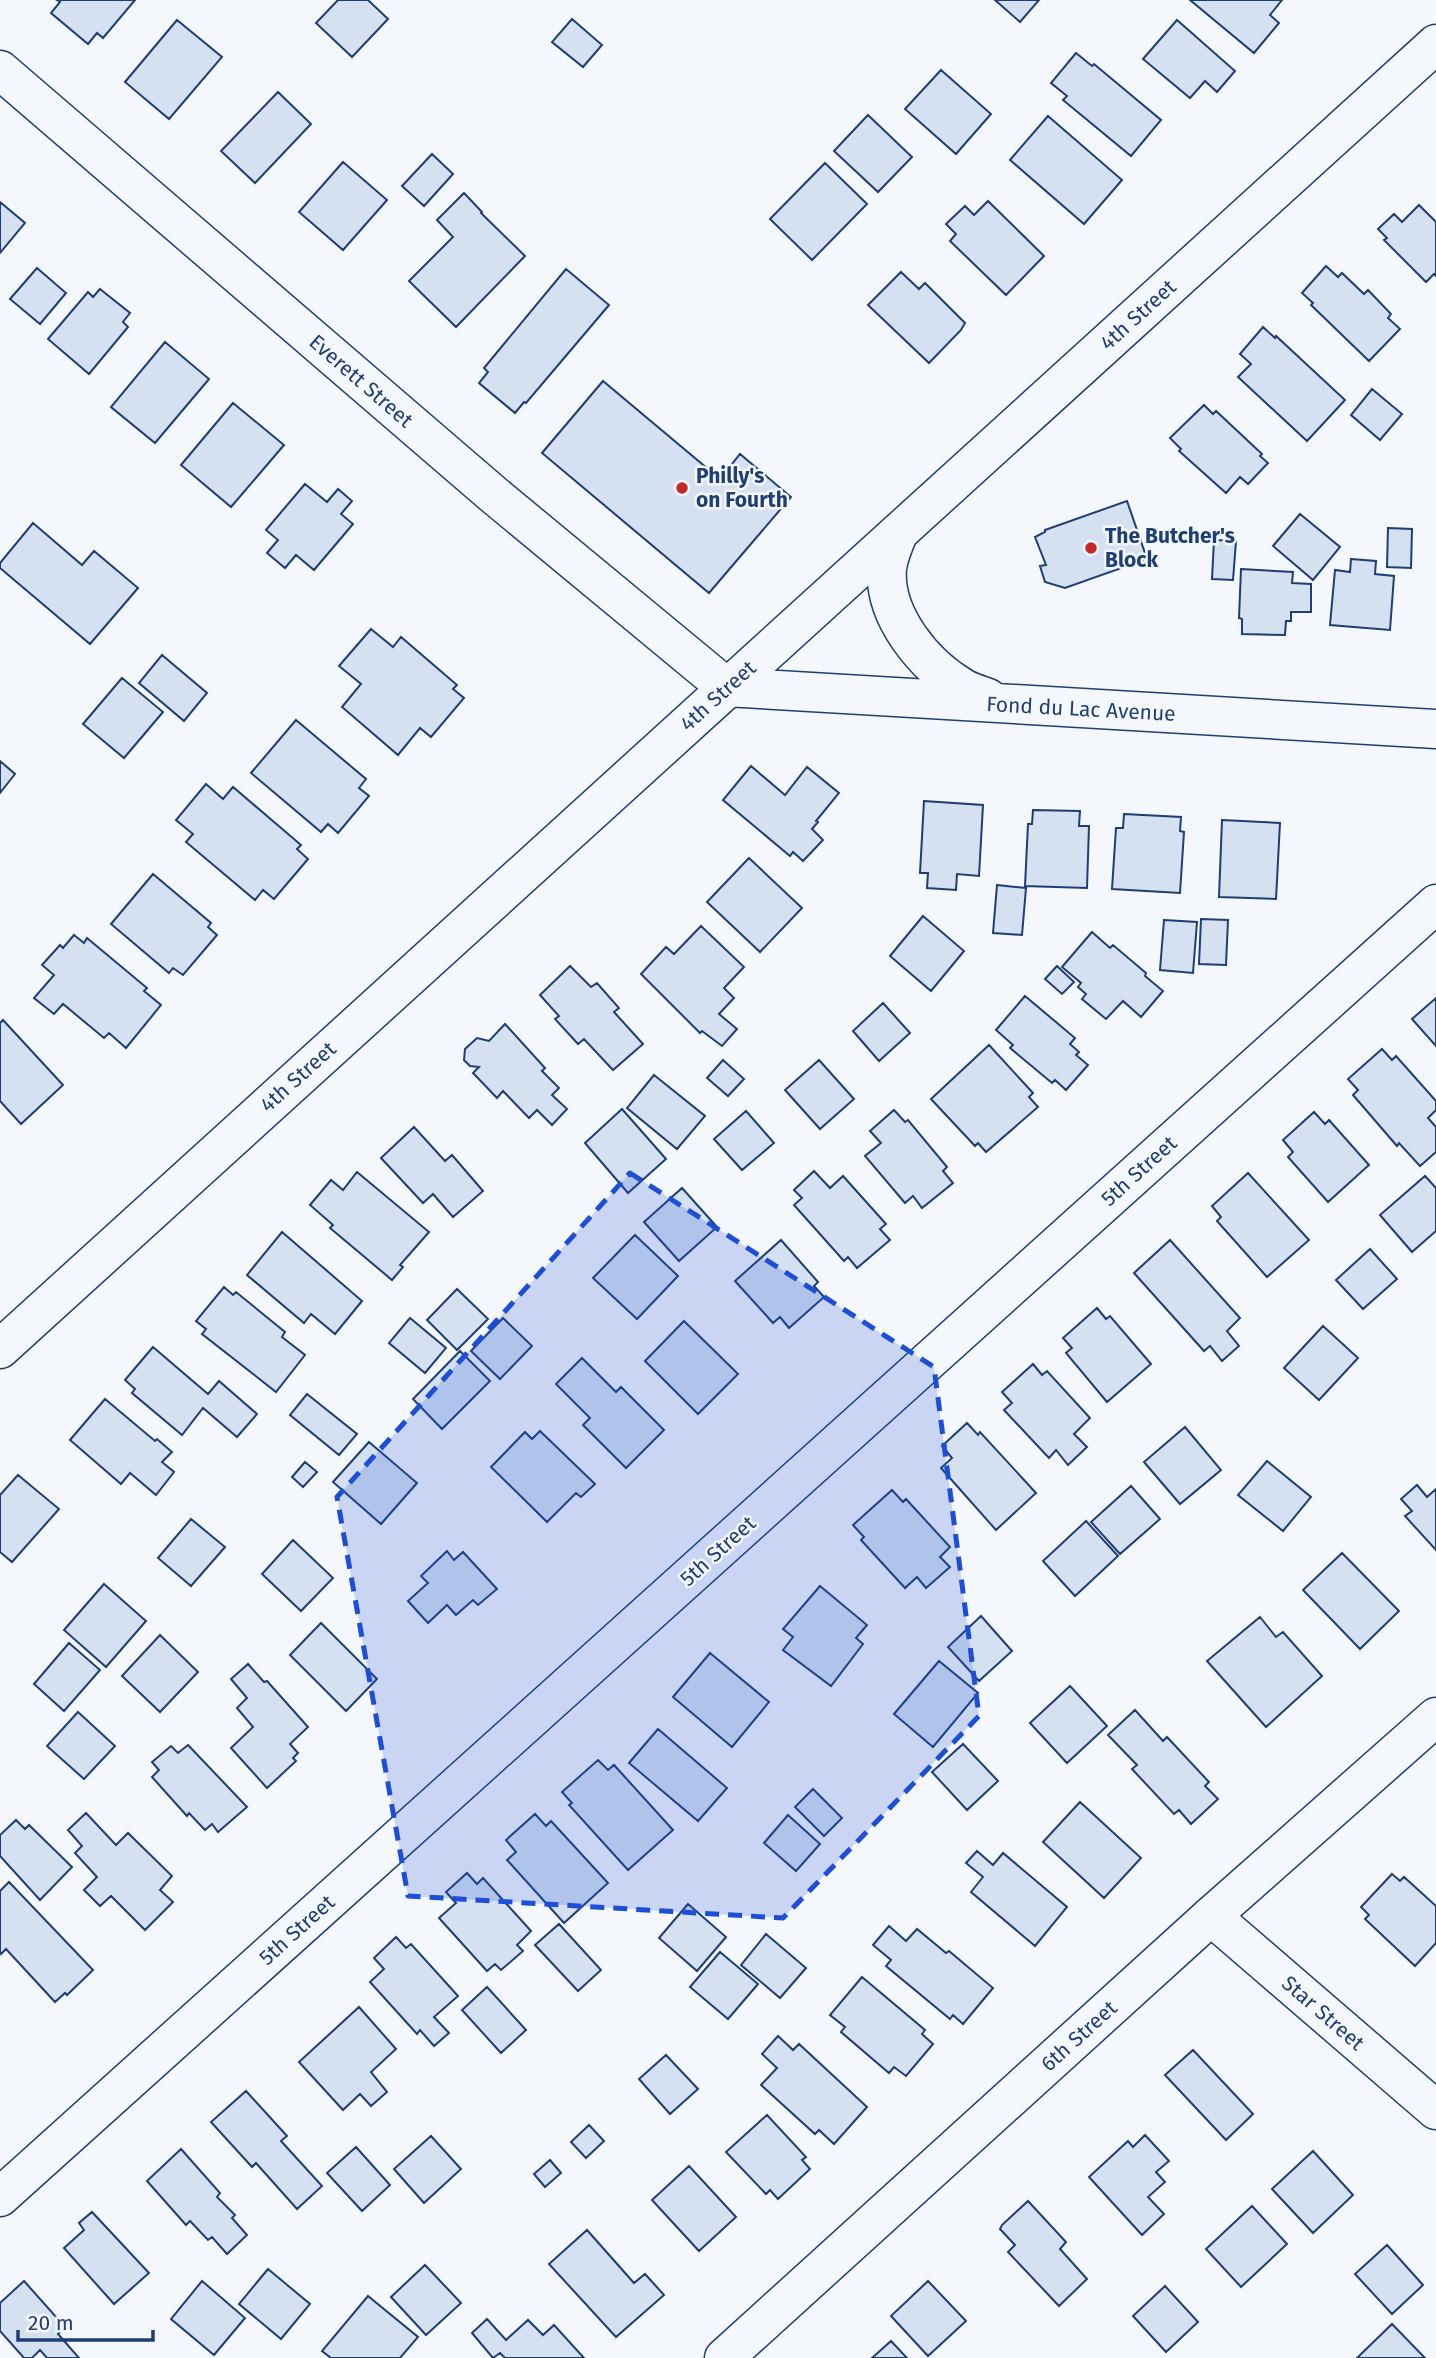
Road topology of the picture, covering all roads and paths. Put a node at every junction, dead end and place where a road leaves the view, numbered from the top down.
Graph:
1 (1436, 44) edge
2 (0, 70) edge
3 (899, 531) junction
4 (726, 687) junction
5 (1007, 704) junction
6 (1436, 729) edge
7 (1436, 904) edge
8 (0, 1349) edge
9 (1436, 1717) edge
10 (1211, 1916) junction
11 (1436, 2110) edge
12 (0, 2197) edge
13 (724, 2358) edge

1 - 3 street, 4th Street
2 - 4 street, Everett Street
3 - 4 street, 4th Street
3 - 5 street
4 - 5 street, Fond du Lac Avenue
4 - 8 street, 4th Street
5 - 6 street, Fond du Lac Avenue
7 - 12 street, 5th Street
9 - 10 street, 6th Street
10 - 11 street, Star Street
10 - 13 street, 6th Street

